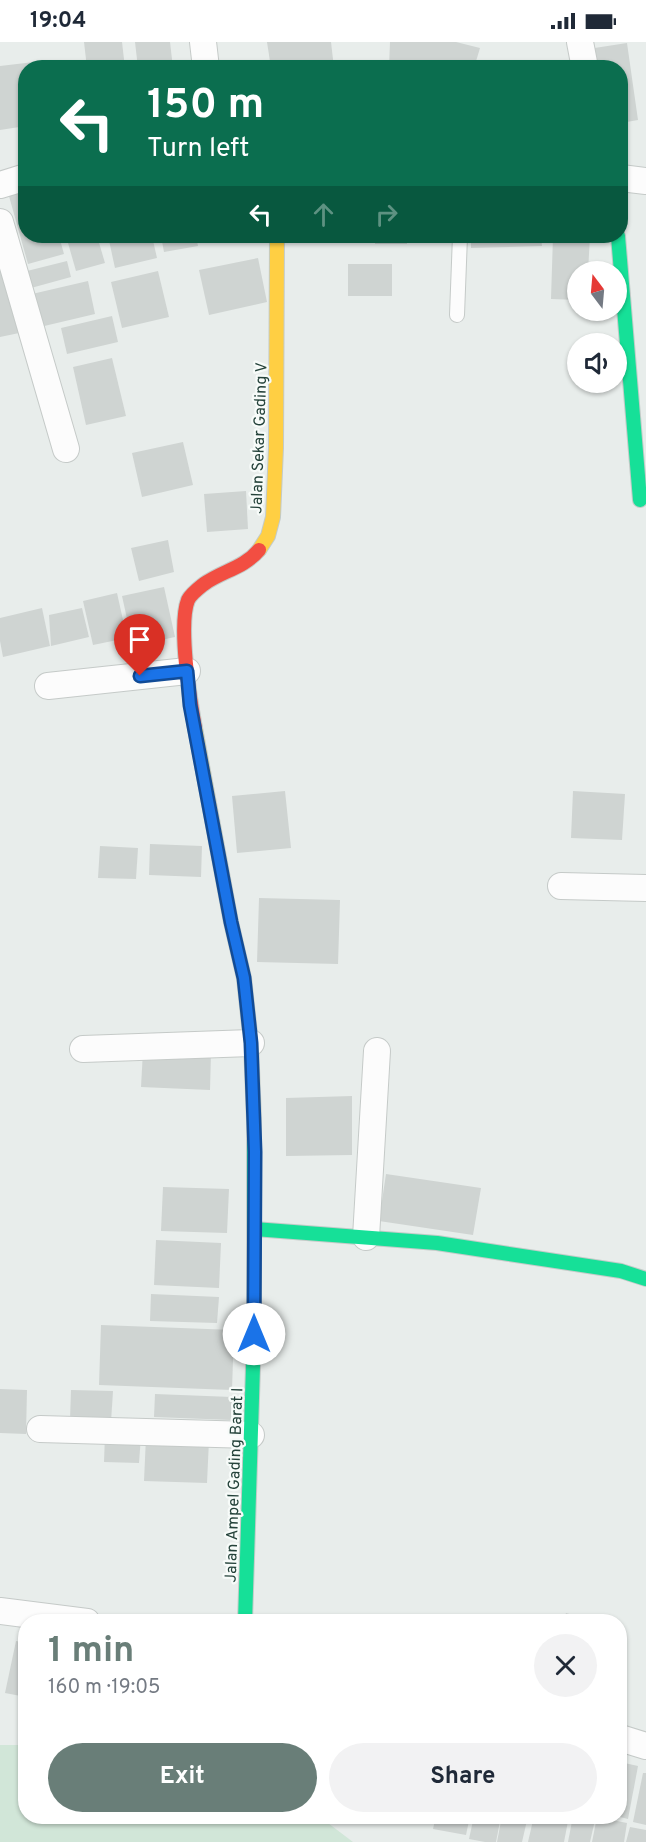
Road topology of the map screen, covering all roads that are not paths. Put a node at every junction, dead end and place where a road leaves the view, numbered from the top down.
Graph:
1 (203, 42) edge
2 (580, 42) edge
3 (205, 60) edge
4 (583, 60) edge
5 (18, 179) edge
6 (628, 179) edge
7 (646, 181) edge
8 (0, 185) edge
9 (0, 222) edge
10 (278, 243) edge
11 (460, 243) edge
12 (619, 243) edge
13 (457, 315) dead end
14 (66, 449) dead end
15 (640, 500) dead end
16 (187, 671) junction
17 (48, 686) dead end
18 (561, 886) dead end
19 (646, 888) edge
20 (251, 1043) junction
21 (83, 1048) dead end
22 (377, 1051) dead end
23 (254, 1229) junction
24 (366, 1237) junction
25 (646, 1279) edge
26 (39, 1429) dead end
27 (251, 1435) junction
28 (0, 1611) edge
29 (24, 1614) edge
30 (245, 1614) edge
31 (627, 1740) edge
32 (646, 1746) edge

1 - 3 street
2 - 4 street
5 - 8 street
6 - 7 street
9 - 14 street
10 - 16 street, Jalan Sekar Gading V
11 - 13 lane
12 - 15 street
16 - 17 street
16 - 20 street, Jalan Ampel Gading Barat I
18 - 19 street
20 - 21 street
20 - 23 street, Jalan Ampel Gading Barat I
22 - 24 street
23 - 24 street
23 - 27 street, Jalan Ampel Gading Barat I
24 - 25 street
26 - 27 street
27 - 30 street, Jalan Ampel Gading Barat I
28 - 29 street
31 - 32 street

